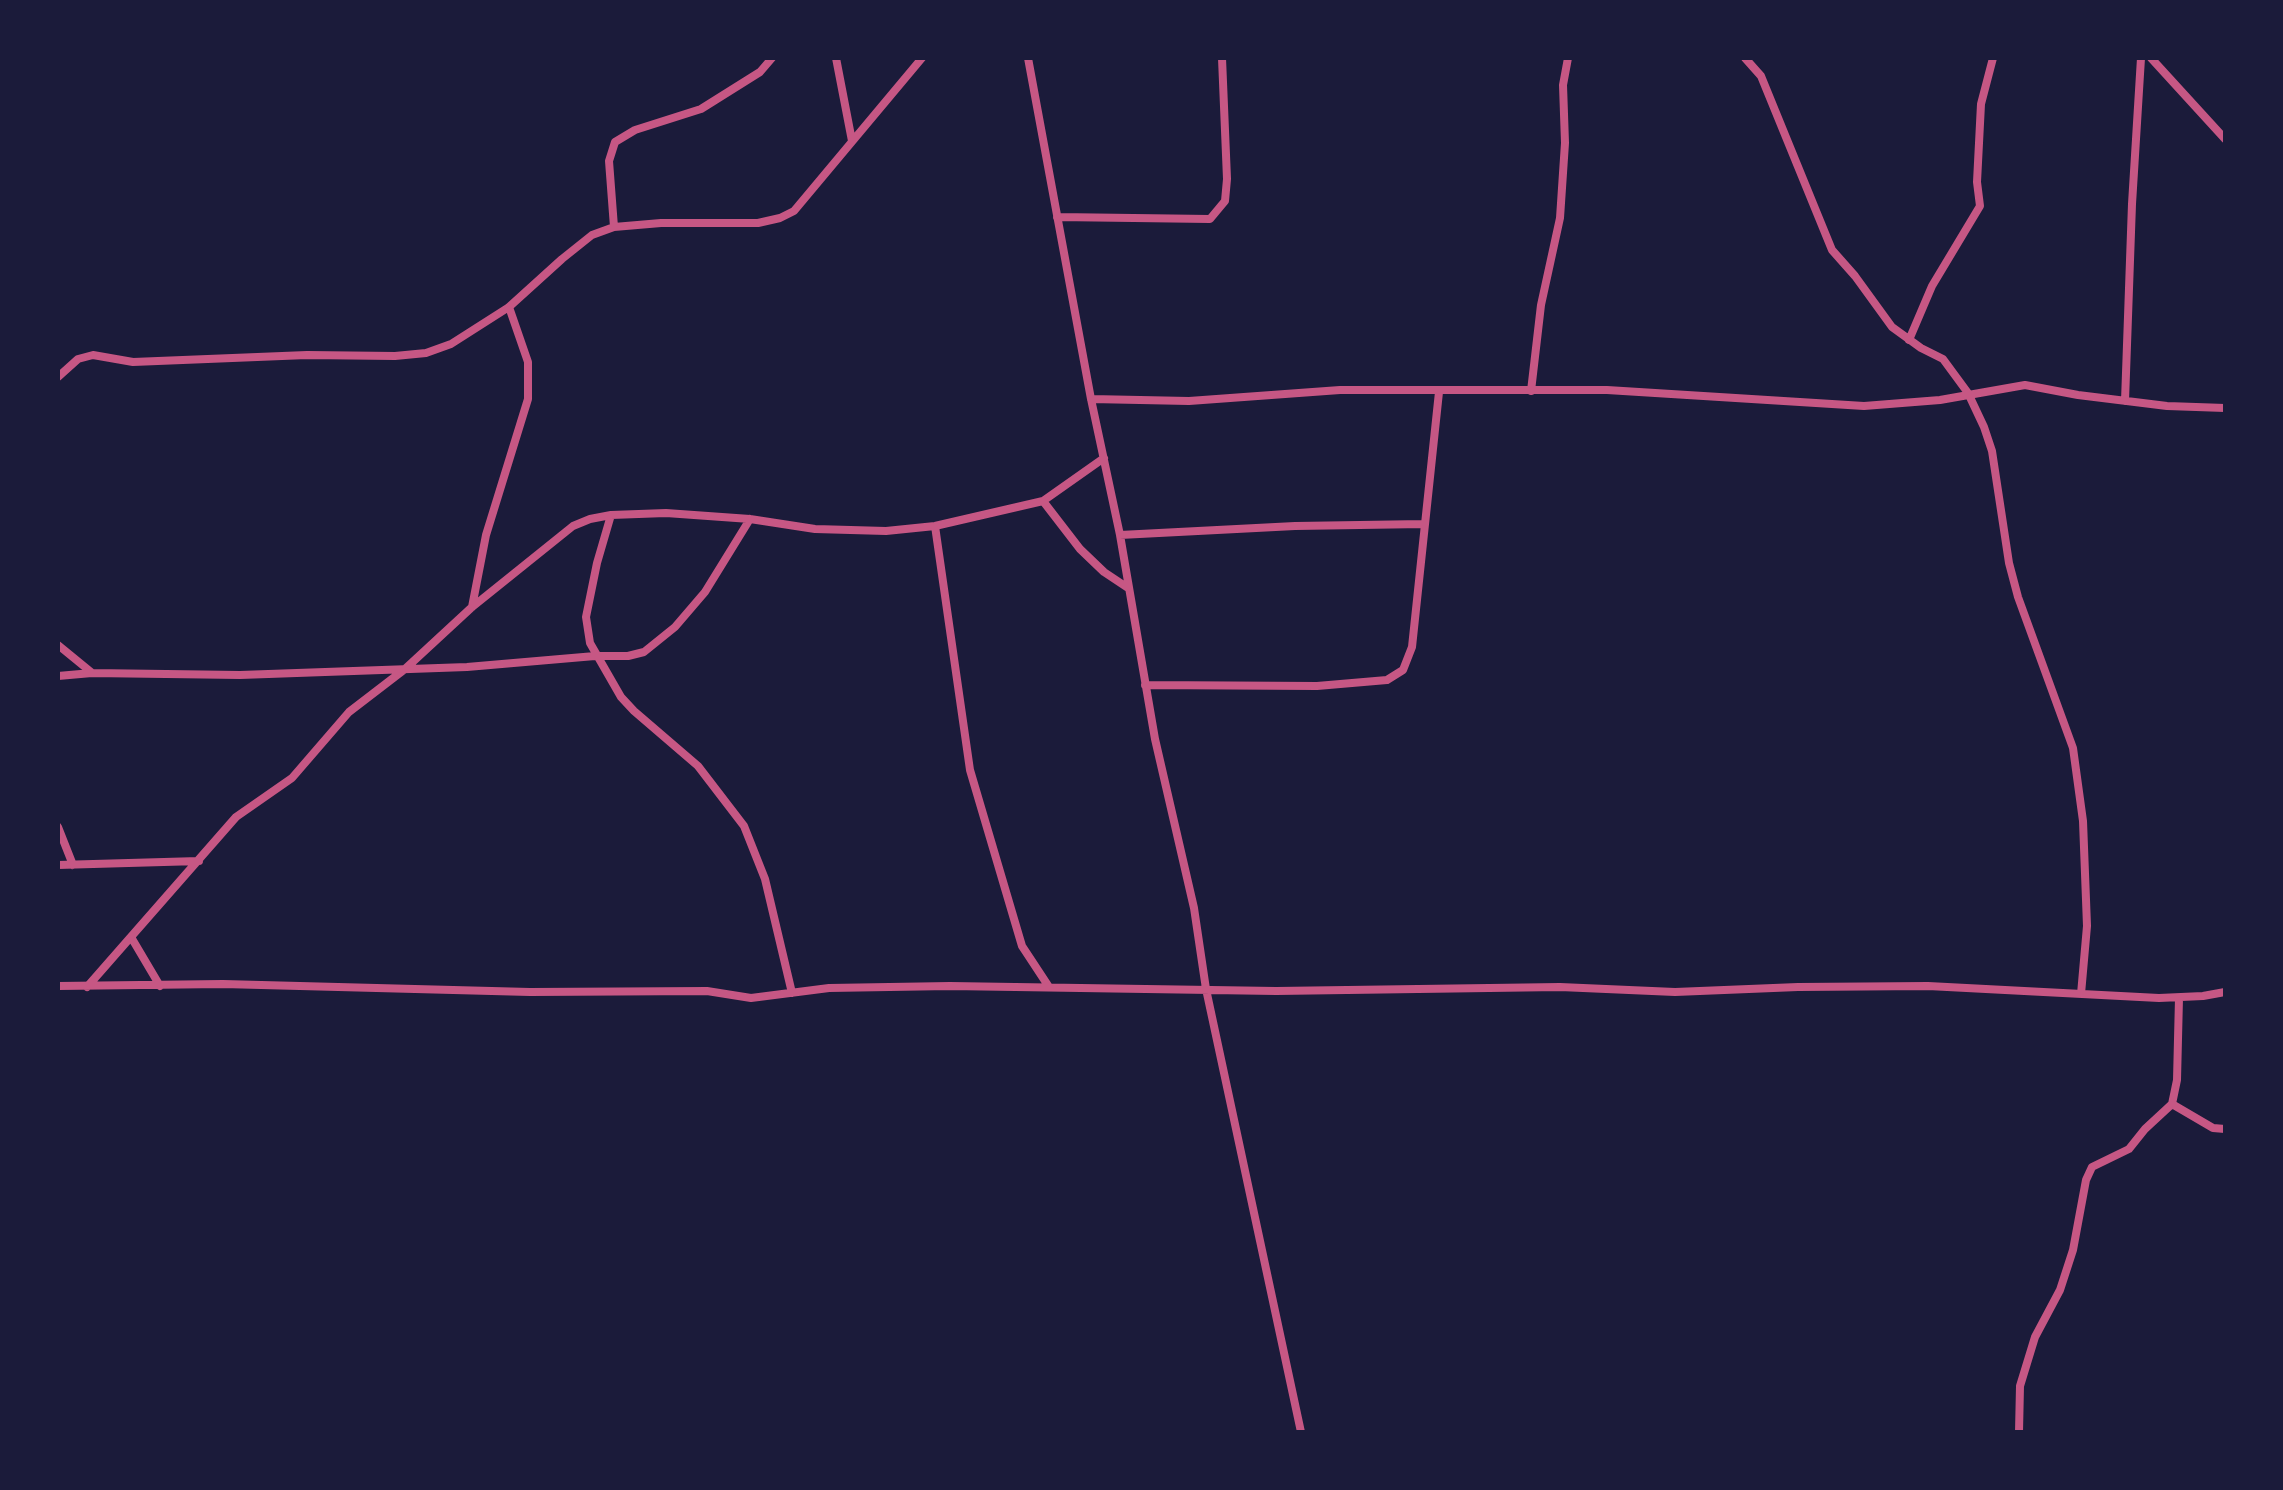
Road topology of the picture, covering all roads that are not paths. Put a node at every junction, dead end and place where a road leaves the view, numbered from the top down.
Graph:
1 (772, 58) edge
2 (836, 58) edge
3 (922, 58) edge
4 (1028, 58) edge
5 (1222, 58) edge
6 (1568, 58) edge
7 (1745, 58) edge
8 (1993, 58) edge
9 (2141, 58) edge
10 (2151, 58) edge
11 (2225, 139) edge
12 (852, 141) junction
13 (1057, 217) junction
14 (614, 227) junction
15 (509, 307) junction
16 (1909, 340) junction
17 (58, 377) edge
18 (1531, 391) junction
19 (1439, 392) junction
20 (1968, 393) junction
21 (1091, 399) junction
22 (2125, 401) junction
23 (2225, 408) edge
24 (1104, 458) junction
25 (1043, 501) junction
26 (611, 515) junction
27 (750, 519) junction
28 (1424, 524) junction
29 (935, 526) junction
30 (1120, 535) junction
31 (1128, 588) junction
32 (471, 608) junction
33 (58, 645) edge
34 (595, 656) junction
35 (405, 669) junction
36 (92, 673) junction
37 (58, 676) edge
38 (1145, 685) junction
39 (58, 827) edge
40 (199, 861) junction
41 (58, 865) edge
42 (73, 865) junction
43 (131, 937) junction
44 (58, 986) edge
45 (160, 986) junction
46 (87, 987) junction
47 (1049, 987) junction
48 (1206, 989) junction
49 (2225, 992) edge
50 (792, 993) junction
51 (2081, 994) junction
52 (2179, 998) junction
53 (2172, 1104) junction
54 (2225, 1129) edge
55 (1301, 1432) edge
56 (2019, 1432) edge

1 - 14 street
2 - 12 street
3 - 12 street
4 - 13 street
5 - 13 street
6 - 18 street
7 - 16 street
8 - 16 street
9 - 22 street
10 - 11 street
12 - 14 street
13 - 21 street
14 - 15 street
15 - 17 street
15 - 32 street
16 - 20 street
18 - 19 street
18 - 20 street
19 - 21 street
19 - 28 street
20 - 22 street
20 - 51 street
21 - 24 street
22 - 23 street
24 - 25 street
24 - 30 street
25 - 29 street
25 - 31 street
26 - 27 street
26 - 32 street
26 - 34 street
27 - 29 street
27 - 34 street
28 - 30 street
28 - 38 street
29 - 47 street
30 - 31 street
31 - 38 street
32 - 35 street
33 - 36 street
34 - 35 street
34 - 50 street
35 - 36 street
35 - 40 street
36 - 37 street
38 - 48 street
39 - 42 street
40 - 42 street
40 - 43 street
41 - 42 street
43 - 45 street
43 - 46 street
44 - 46 street
45 - 46 street
45 - 50 street
47 - 48 street
47 - 50 street
48 - 51 street
48 - 55 street
49 - 52 street
51 - 52 street
52 - 53 street
53 - 54 street
53 - 56 street

